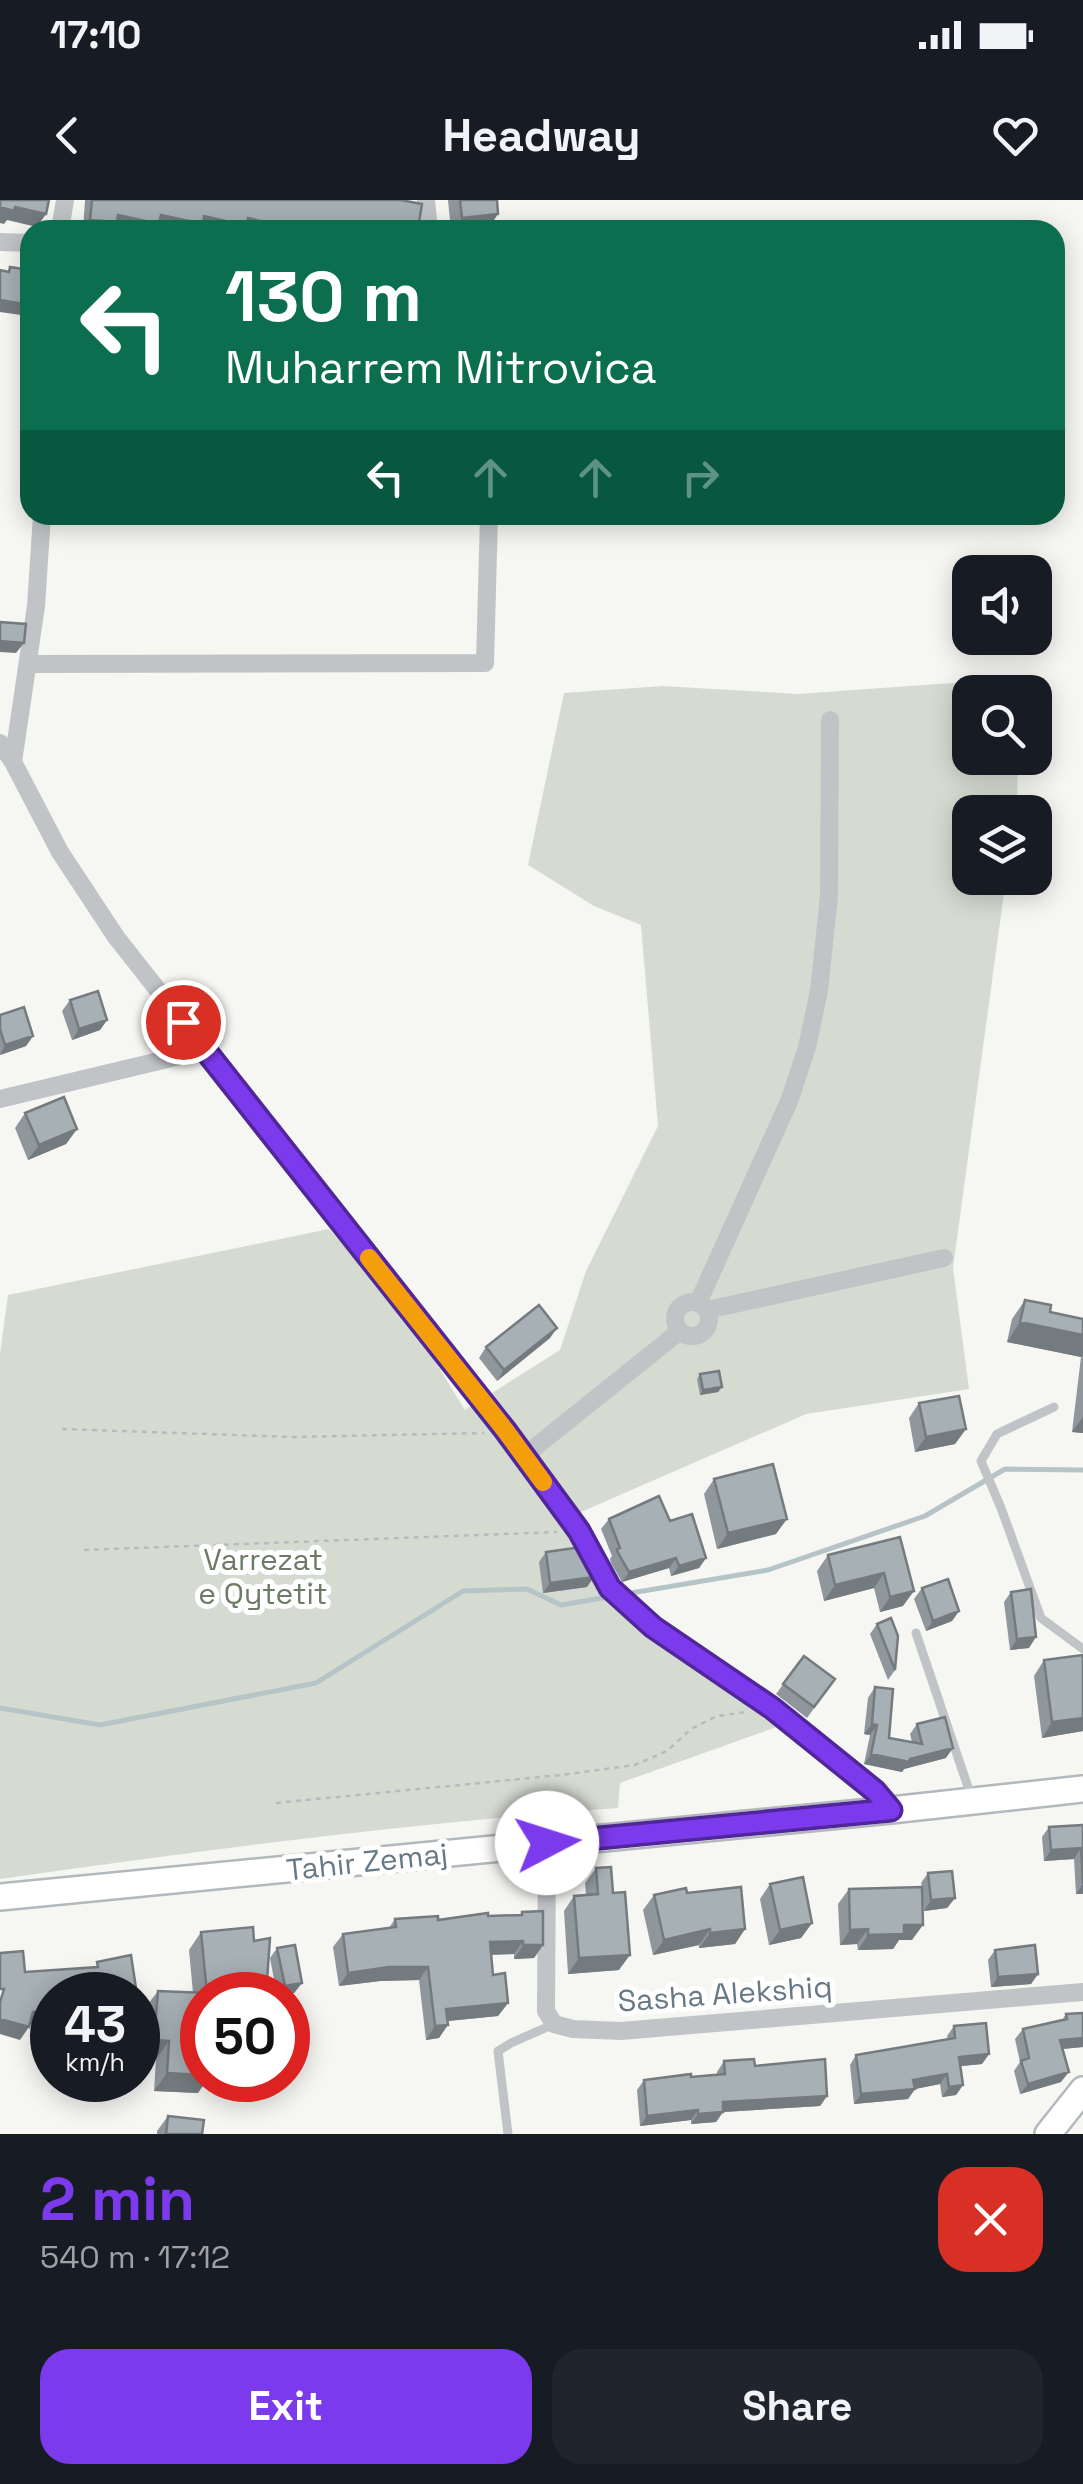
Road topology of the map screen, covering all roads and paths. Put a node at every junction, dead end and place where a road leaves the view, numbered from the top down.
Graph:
1 (41, 525) edge
2 (490, 525) edge
3 (28, 664) junction
4 (830, 720) dead end
5 (0, 743) edge
6 (13, 762) junction
7 (205, 1050) junction
8 (0, 1100) edge
9 (944, 1258) dead end
10 (702, 1306) junction
11 (1054, 1406) dead end
12 (62, 1430) dead end
13 (505, 1430) junction
14 (524, 1456) junction
15 (579, 1531) junction
16 (84, 1550) dead end
17 (916, 1633) dead end
18 (1083, 1649) edge
19 (772, 1708) junction
20 (1079, 1790) edge
21 (973, 1801) junction
22 (276, 1803) dead end
23 (891, 1810) junction
24 (547, 1843) junction
25 (0, 1897) edge
26 (1083, 1992) edge
27 (554, 2024) junction
28 (1083, 2090) edge
29 (508, 2134) edge
30 (1048, 2134) edge

1 - 3 street
2 - 3 street
3 - 6 street
4 - 10 street
5 - 6 street
6 - 7 street
7 - 8 street
7 - 13 street
9 - 10 street
10 - 14 street
11 - 18 lane
12 - 13 path
13 - 14 street
14 - 15 street
15 - 16 path
15 - 19 street
17 - 21 lane
19 - 22 path
19 - 23 street
20 - 21 main road, Tahir Zemaj
21 - 23 main road, Tahir Zemaj
23 - 24 main road, Tahir Zemaj
24 - 25 main road, Tahir Zemaj
24 - 27 street
26 - 27 street, Sasha Alekshiq
27 - 29 lane
28 - 30 main road

